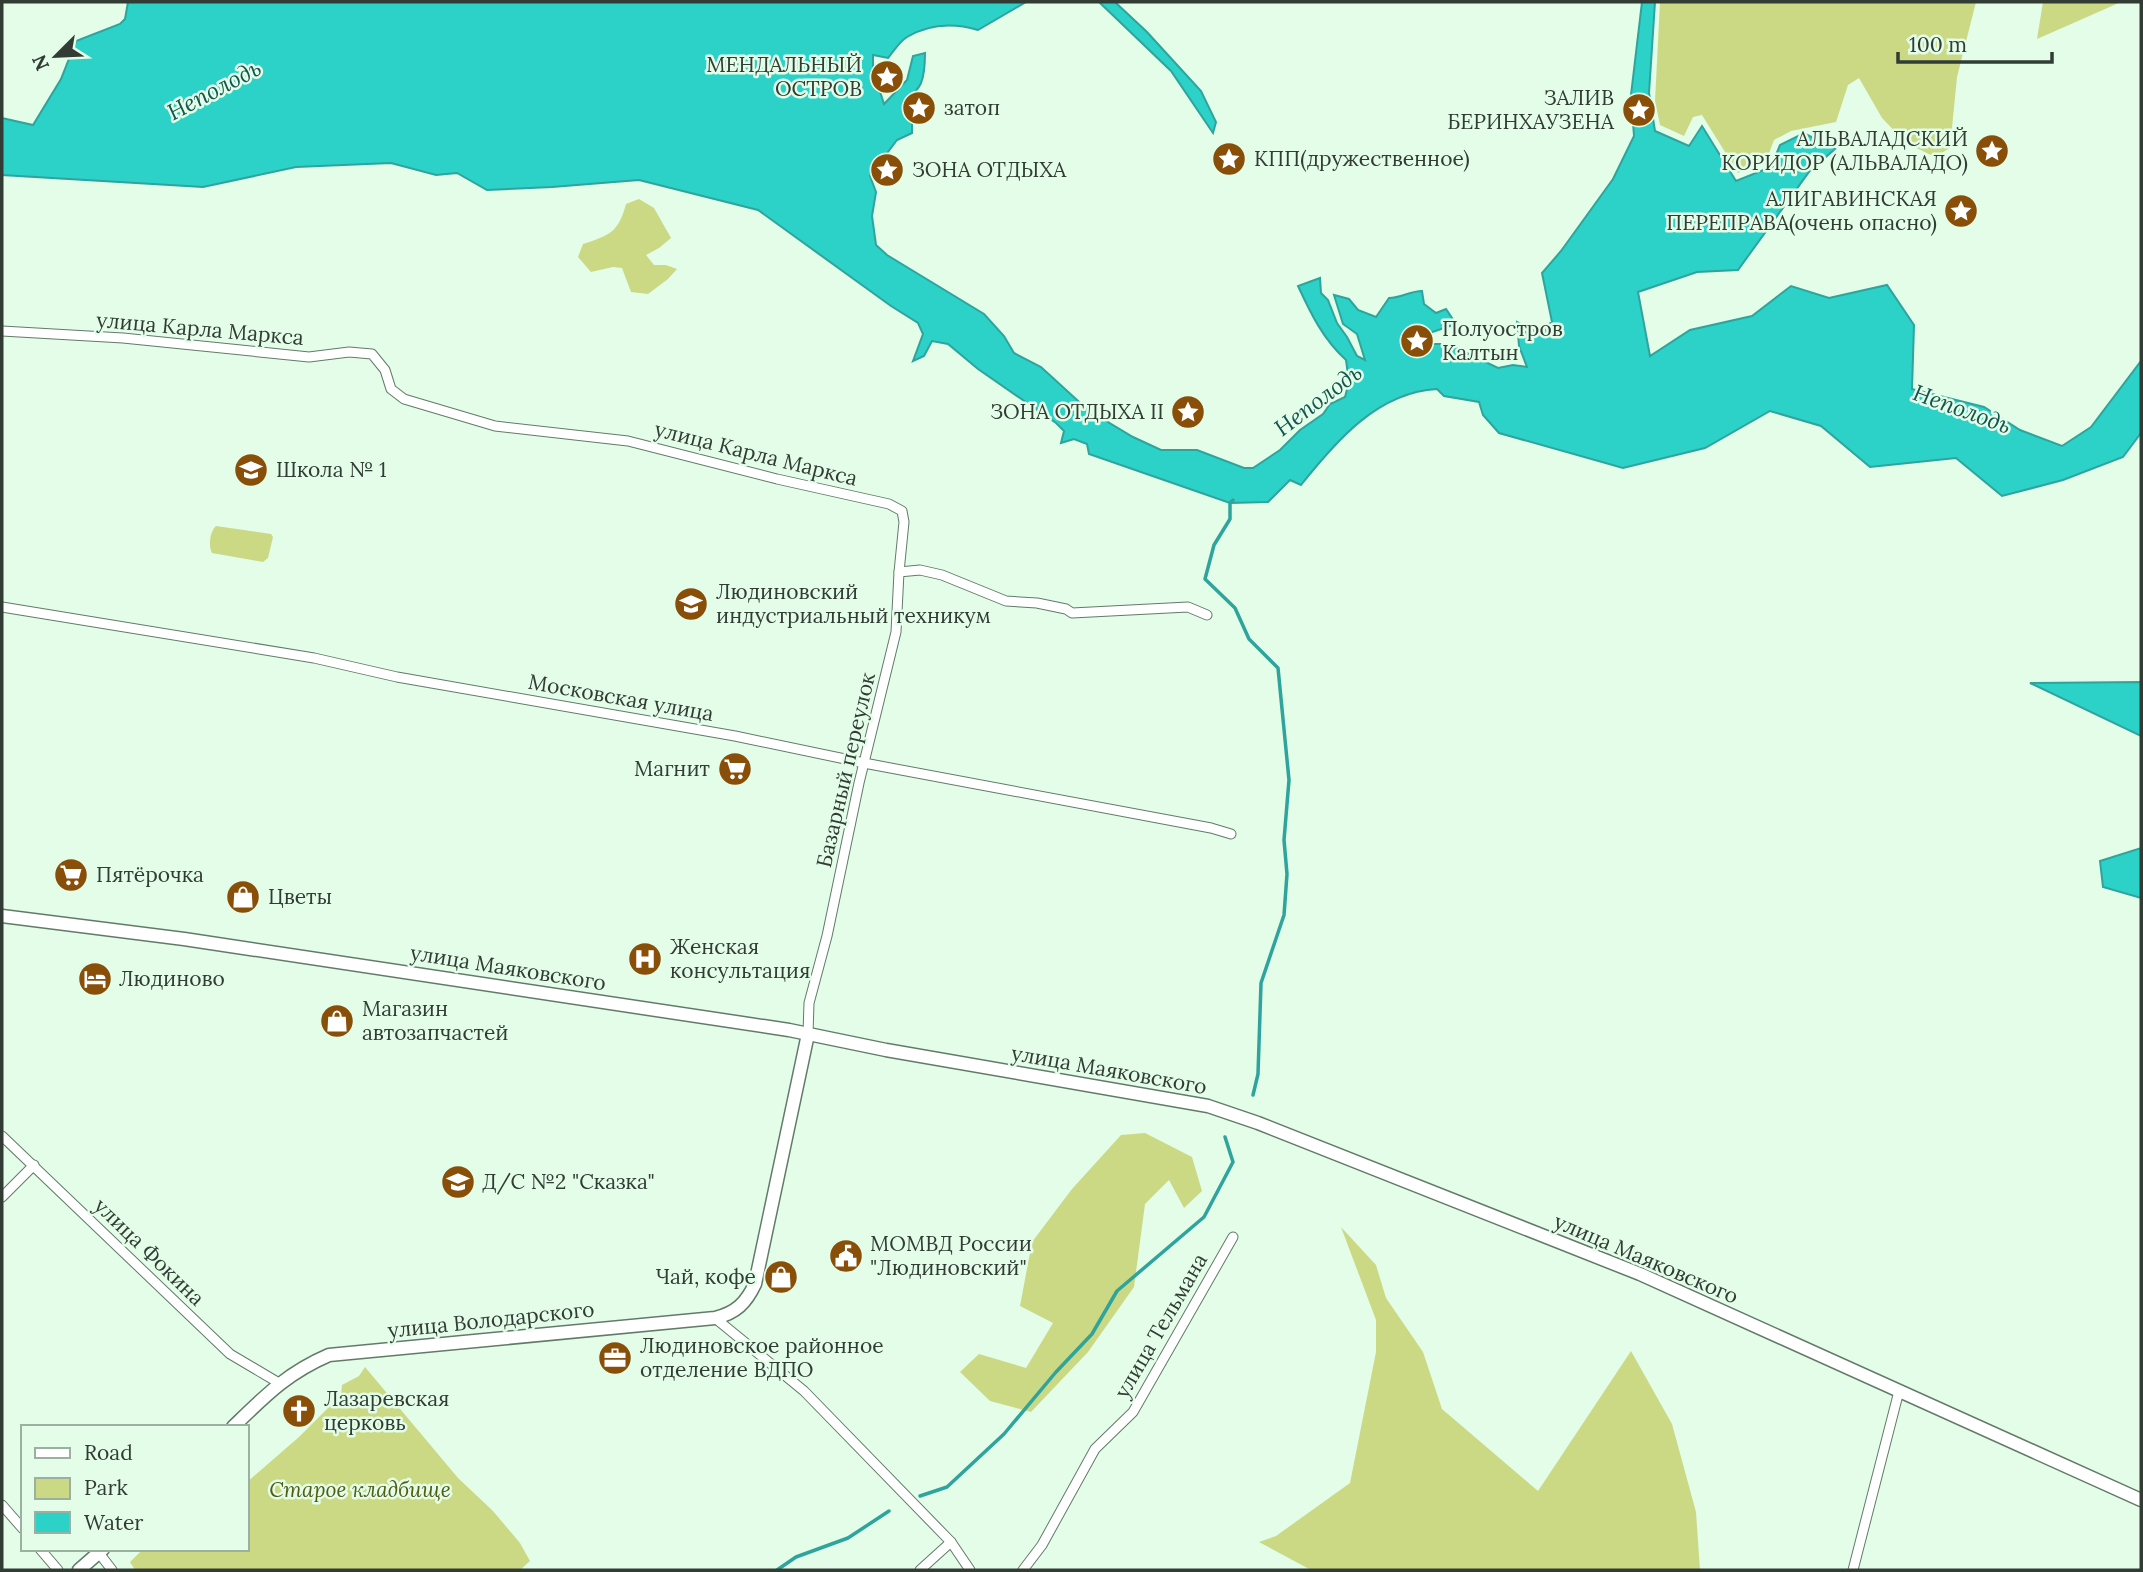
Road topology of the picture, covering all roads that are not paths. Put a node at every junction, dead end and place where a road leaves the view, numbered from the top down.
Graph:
1 (2, 331) edge
2 (902, 511) joint
3 (899, 572) junction
4 (2, 607) edge
5 (1207, 615) dead end
6 (864, 763) junction
7 (1231, 834) dead end
8 (2, 916) edge
9 (808, 1034) junction
10 (2, 1136) edge
11 (34, 1165) junction
12 (2, 1197) edge
13 (1233, 1237) dead end
14 (715, 1318) junction
15 (279, 1383) junction
16 (1899, 1391) junction
17 (235, 1425) edge
18 (2141, 1500) edge
19 (2, 1505) edge
20 (21, 1527) edge
21 (951, 1542) junction
22 (42, 1551) edge
23 (101, 1551) edge
24 (58, 1570) edge
25 (79, 1570) edge
26 (112, 1570) edge
27 (920, 1570) edge
28 (970, 1570) edge
29 (1023, 1570) edge
30 (1853, 1570) edge

1 - 2 street, улица Карла Маркса
2 - 3 street, Базарный переулок
3 - 5 street
3 - 6 street, Базарный переулок
4 - 6 street, Московская улица
6 - 7 street, Московская улица
6 - 9 street, Базарный переулок
8 - 9 street, улица Маяковского
9 - 14 street, улица Володарского
9 - 16 street, улица Маяковского
10 - 11 street, улица Фокина
11 - 12 street
11 - 15 street, улица Фокина
13 - 29 street, улица Тельмана
14 - 15 street, улица Володарского
14 - 21 street
15 - 17 street, улица Володарского
16 - 18 street, улица Маяковского
16 - 30 street
19 - 20 street
21 - 27 street
21 - 28 street
22 - 24 street
23 - 25 street
23 - 26 street

